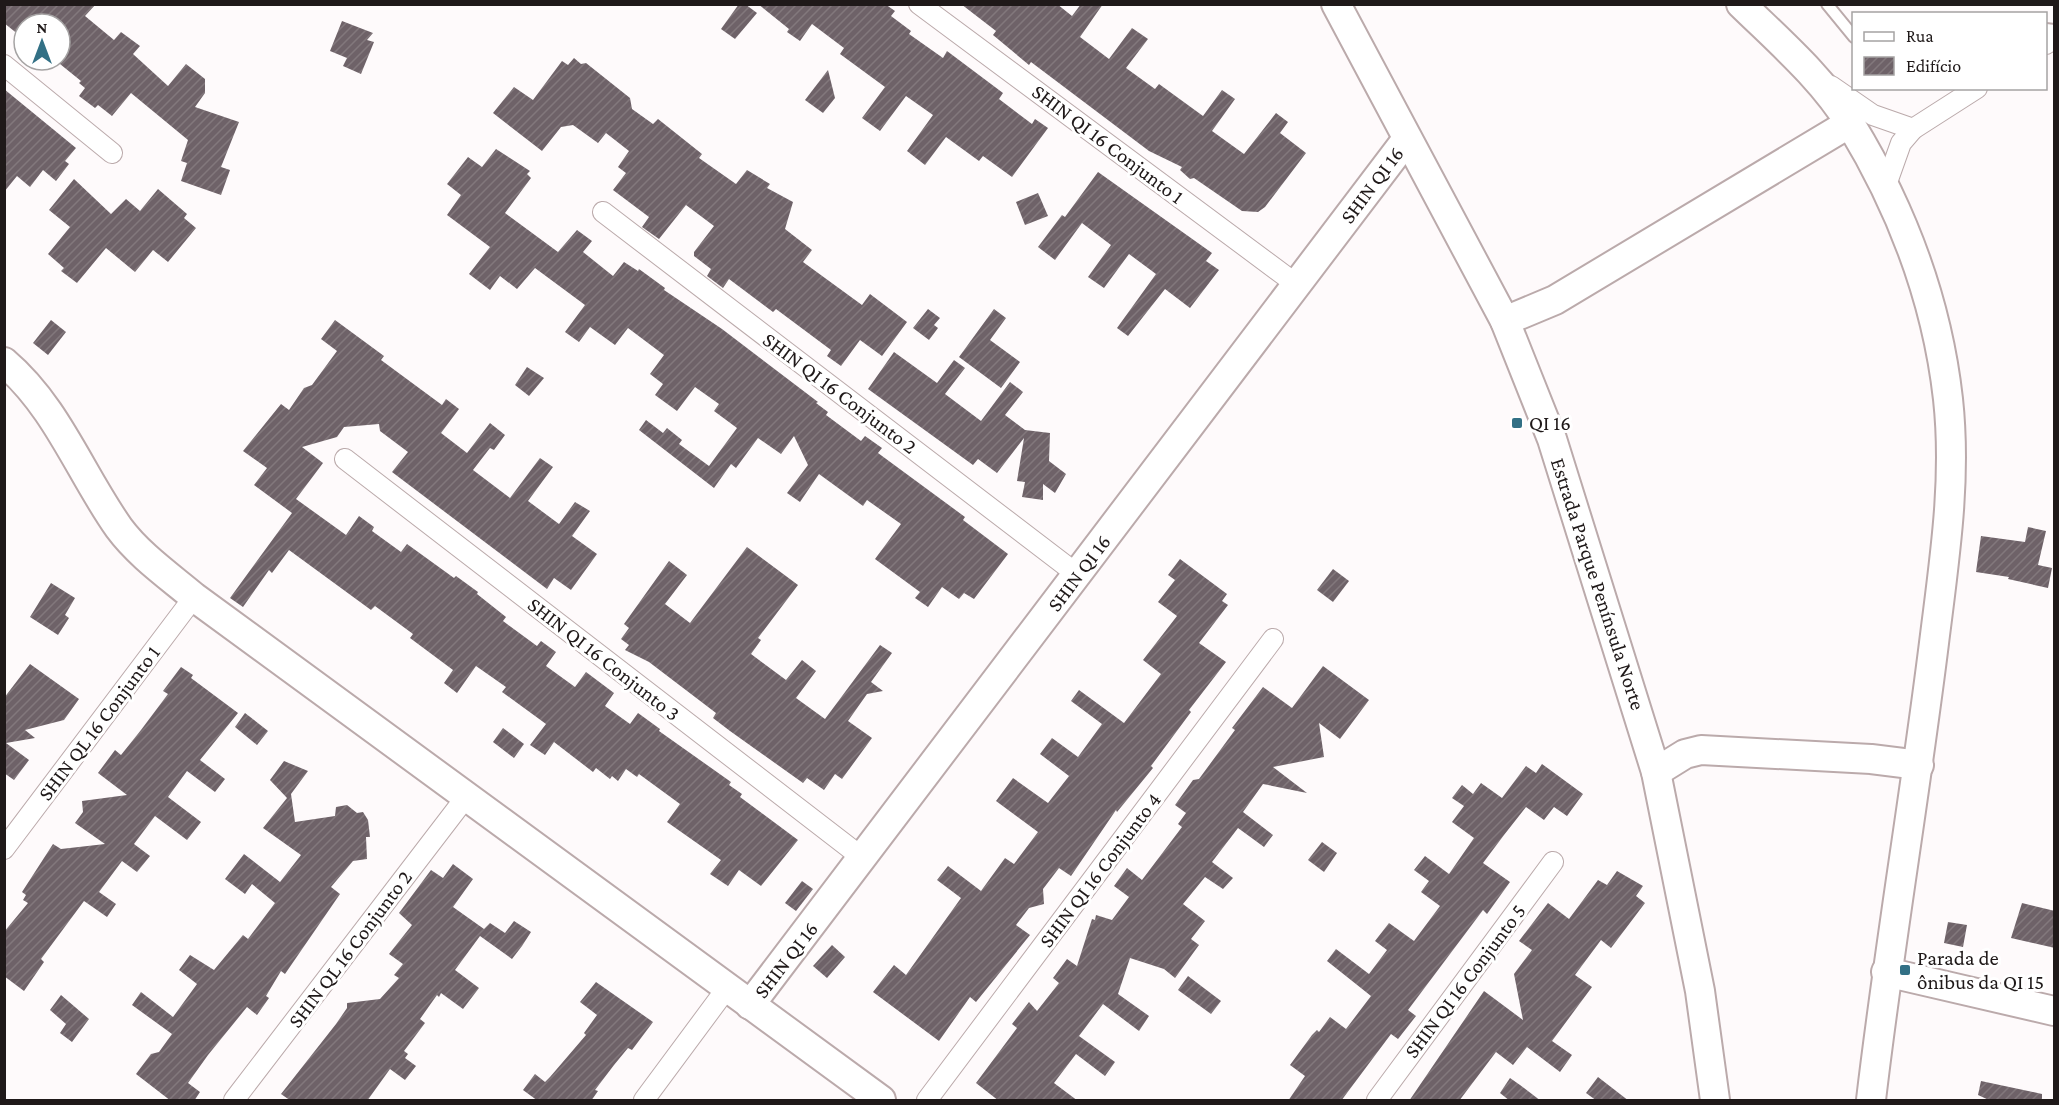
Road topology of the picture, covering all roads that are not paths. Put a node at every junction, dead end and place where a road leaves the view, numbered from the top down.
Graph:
1 (920, 4) edge
2 (1336, 4) edge
3 (1741, 4) edge
4 (1827, 4) edge
5 (1852, 35) edge
6 (4, 65) edge
7 (1808, 70) junction
8 (1974, 90) edge
9 (1850, 123) junction
10 (1913, 129) junction
11 (1407, 139) junction
12 (112, 153) dead end
13 (1885, 188) junction
14 (603, 212) dead end
15 (1296, 284) junction
16 (1505, 321) junction
17 (4, 362) edge
18 (345, 459) dead end
19 (1078, 575) junction
20 (194, 597) junction
21 (1273, 639) dead end
22 (1919, 765) junction
23 (1656, 772) junction
24 (466, 797) junction
25 (4, 849) edge
26 (864, 859) junction
27 (1553, 862) dead end
28 (1886, 972) junction
29 (727, 988) junction
30 (750, 1005) junction
31 (2055, 1011) edge
32 (234, 1101) edge
33 (644, 1101) edge
34 (880, 1101) edge
35 (927, 1101) edge
36 (1377, 1101) edge
37 (1715, 1101) edge
38 (1871, 1101) edge

1 - 15 street, SHIN QI 16 Conjunto 1
2 - 11 main road, Estrada Parque Península Norte
3 - 7 main road
4 - 5 lane
6 - 12 street
7 - 9 main road
7 - 10 street
8 - 10 street
9 - 13 main road
9 - 16 main road
10 - 13 street
11 - 15 main road, SHIN QI 16
11 - 16 main road, Estrada Parque Península Norte
13 - 22 main road
14 - 19 street, SHIN QI 16 Conjunto 2
15 - 19 main road, SHIN QI 16
16 - 23 main road, Estrada Parque Península Norte
17 - 20 main road
18 - 26 street, SHIN QI 16 Conjunto 3
19 - 26 main road, SHIN QI 16
20 - 24 main road
20 - 25 street, SHIN QL 16 Conjunto 1
21 - 35 street, SHIN QI 16 Conjunto 4
22 - 23 main road
22 - 28 main road
23 - 37 main road, Estrada Parque Península Norte
24 - 29 main road
24 - 32 street, SHIN QL 16 Conjunto 2
26 - 30 main road, SHIN QI 16
27 - 36 street, SHIN QI 16 Conjunto 5
28 - 31 main road
28 - 38 main road
29 - 30 main road
29 - 33 street
30 - 34 main road

